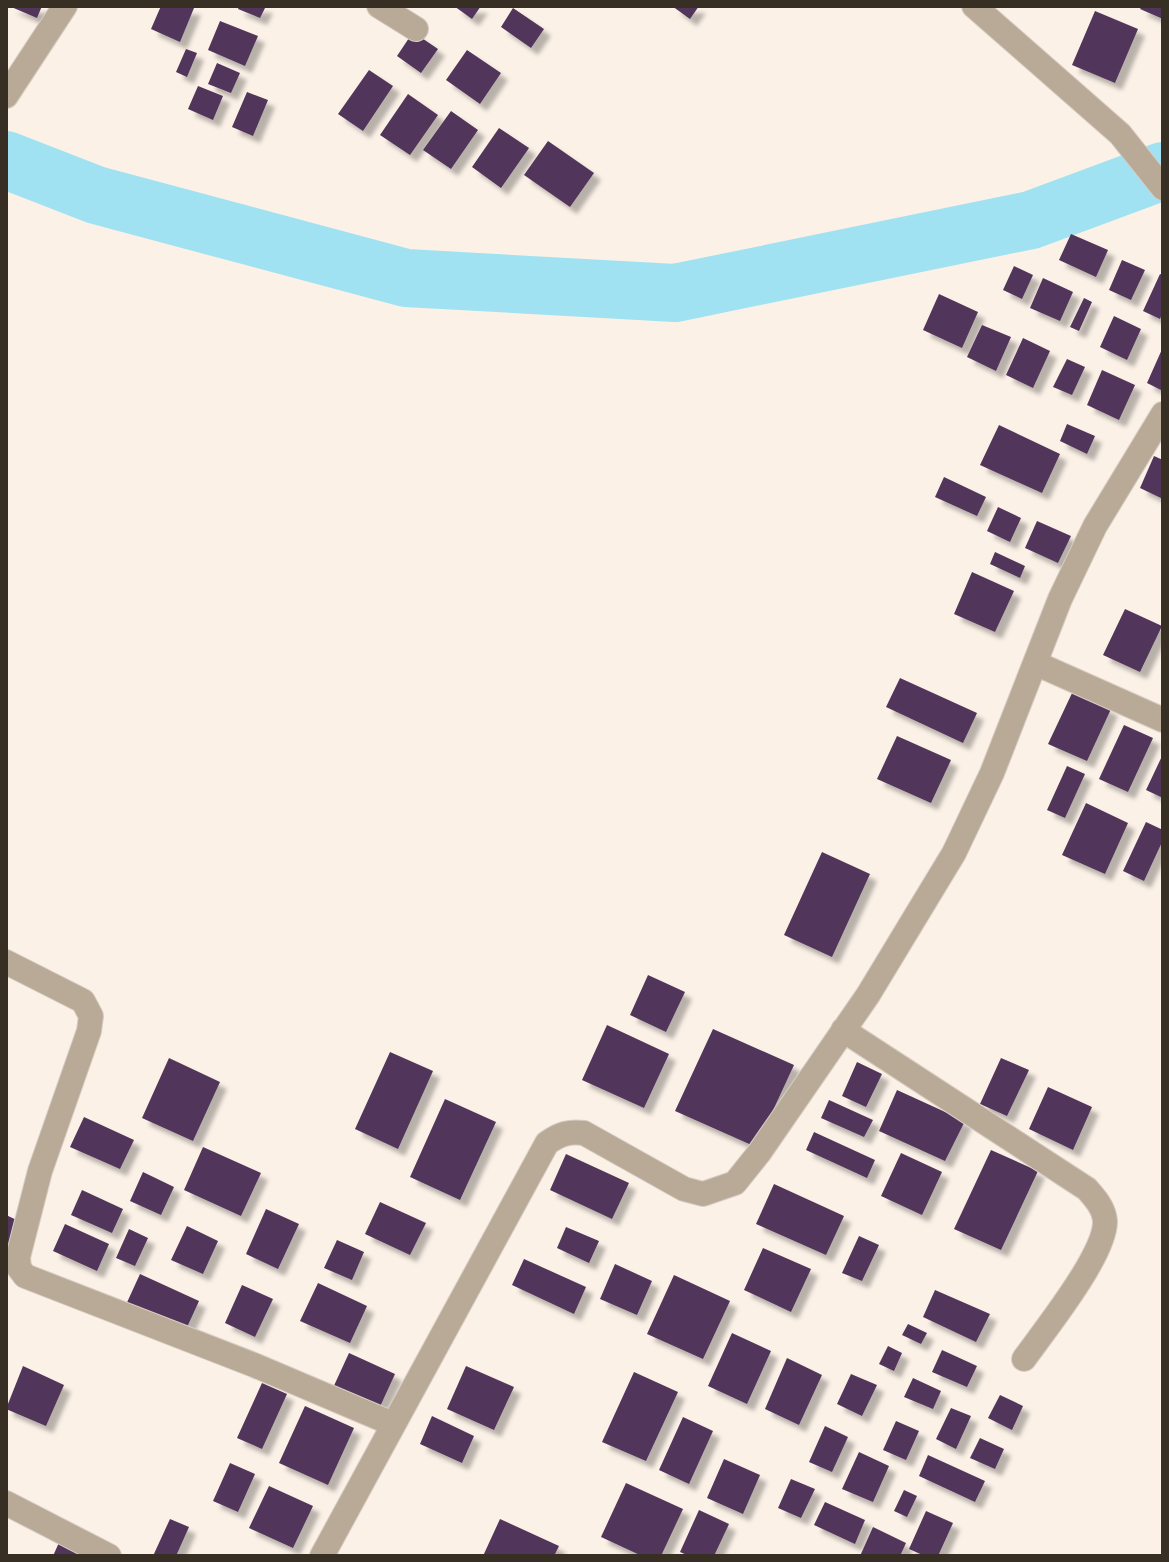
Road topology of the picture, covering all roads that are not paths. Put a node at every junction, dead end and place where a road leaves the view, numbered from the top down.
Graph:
1 (65, 6) edge
2 (379, 6) edge
3 (974, 6) edge
4 (416, 29) dead end
5 (6, 96) edge
6 (1163, 188) edge
7 (1163, 414) edge
8 (1035, 663) junction
9 (1163, 720) edge
10 (6, 962) edge
11 (843, 1030) junction
12 (1024, 1359) dead end
13 (393, 1424) junction
14 (6, 1503) edge
15 (109, 1556) edge
16 (322, 1556) edge

1 - 5 street
2 - 4 street
3 - 6 street
7 - 8 street
8 - 9 street
8 - 11 street
10 - 13 street
11 - 12 street
11 - 13 street
13 - 16 street
14 - 15 street

